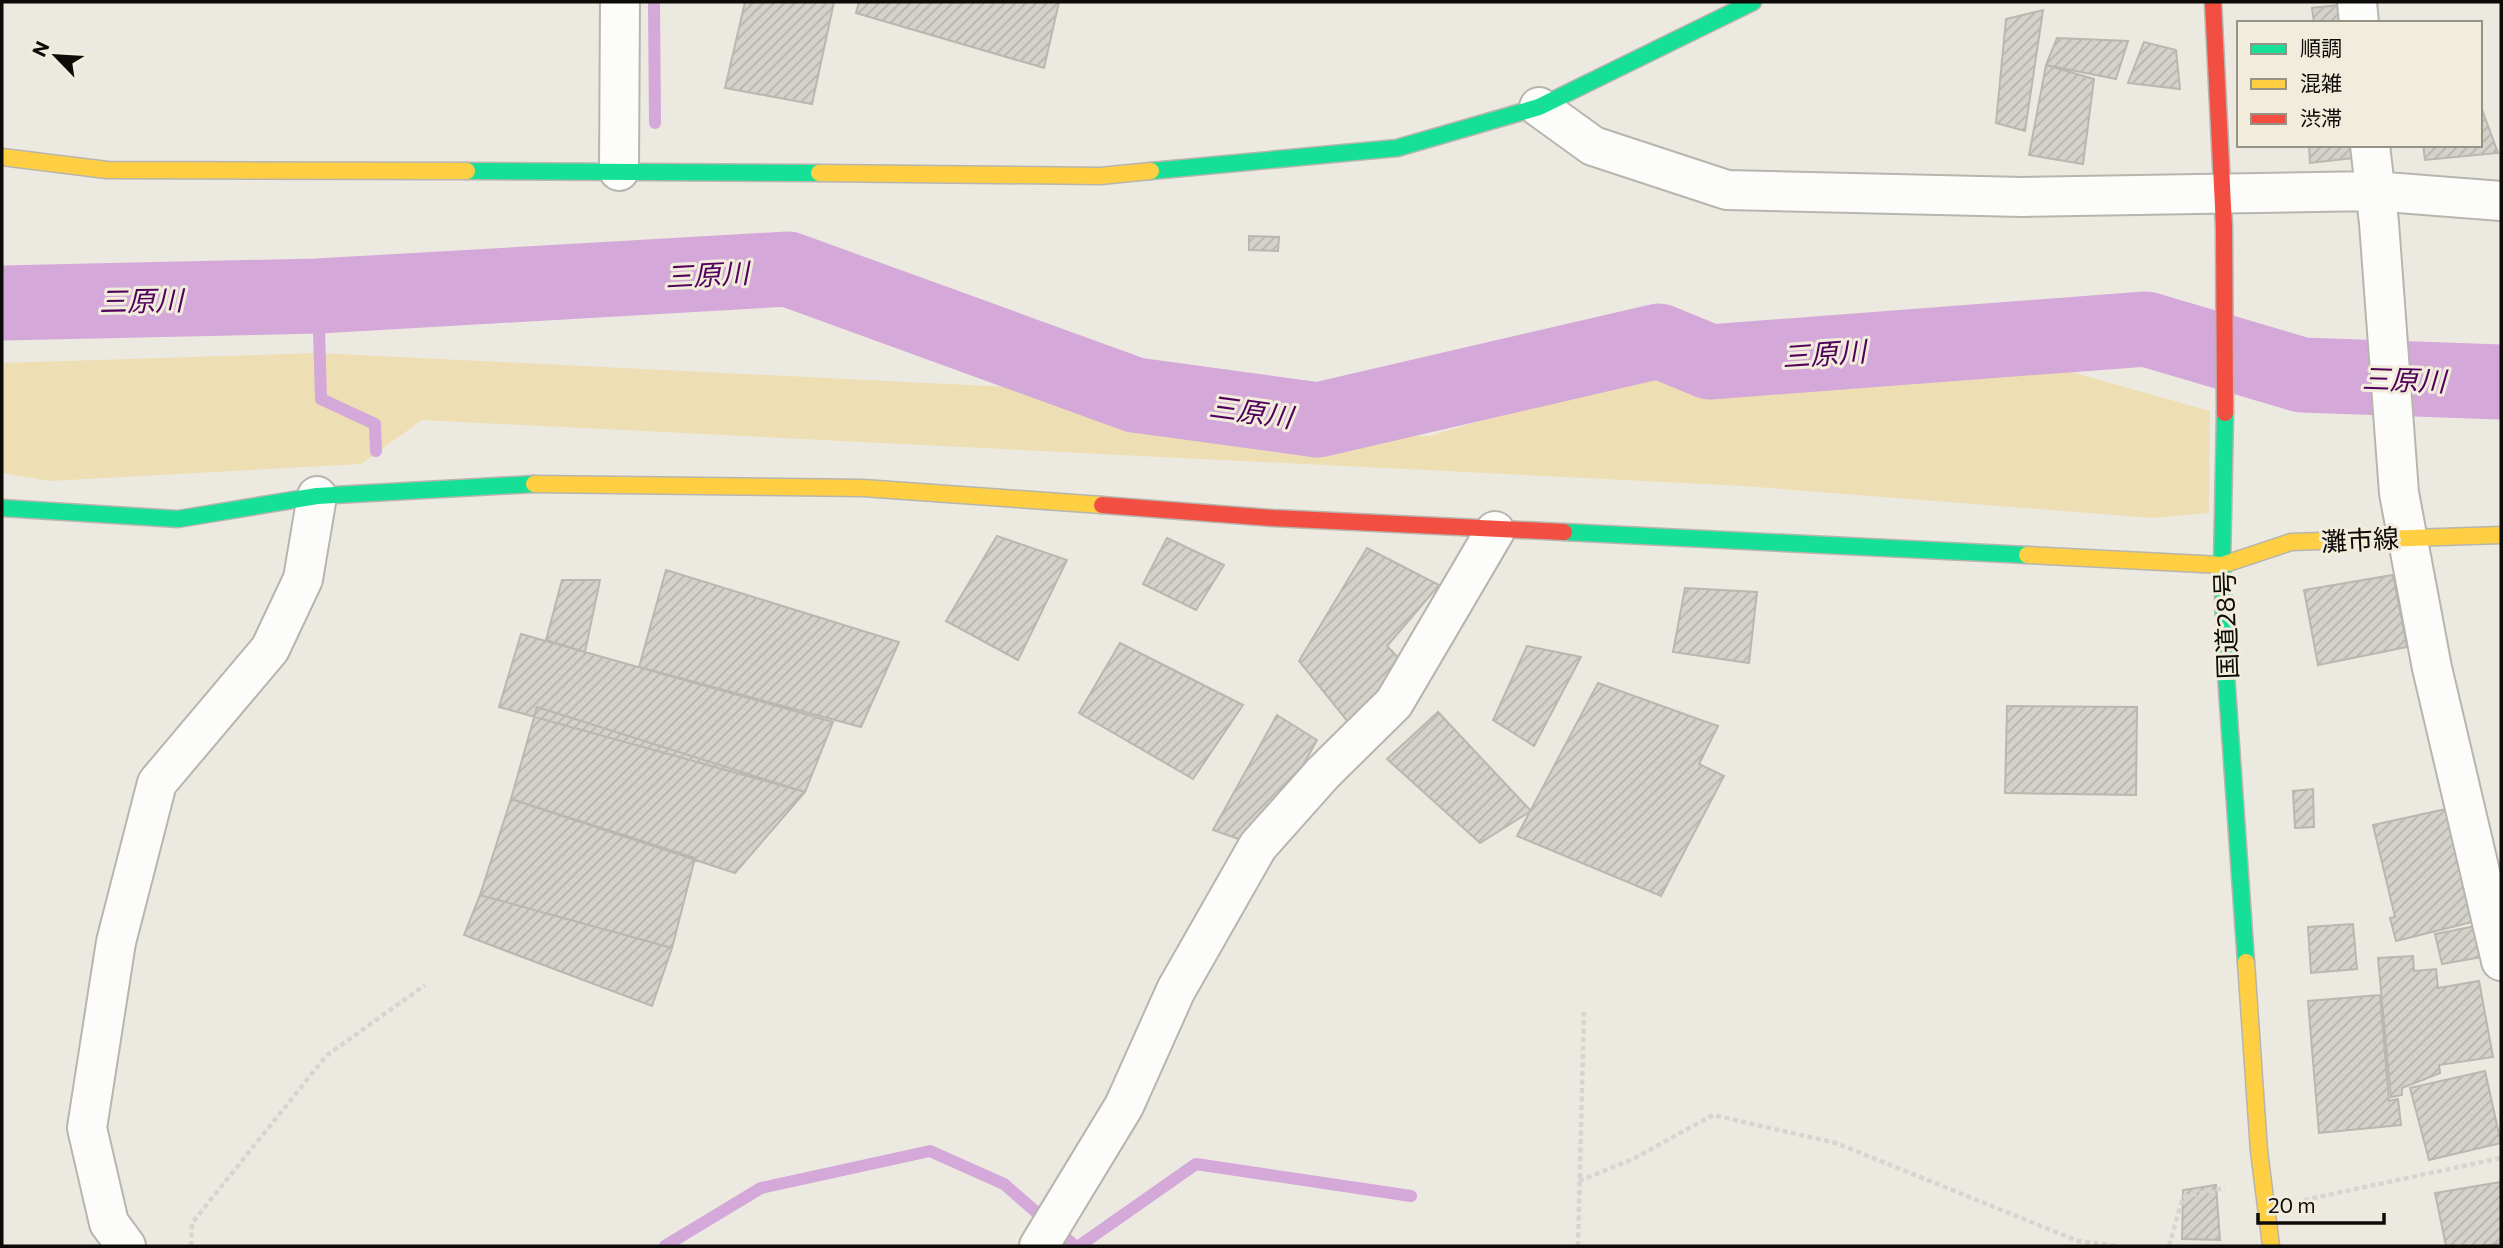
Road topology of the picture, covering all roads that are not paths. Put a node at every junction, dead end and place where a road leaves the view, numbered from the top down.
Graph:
1 (620, 2) edge
2 (1753, 2) edge
3 (2213, 2) edge
4 (2357, 2) edge
5 (2359, 21) edge
6 (1539, 107) junction
7 (2370, 147) edge
8 (2, 157) edge
9 (619, 172) junction
10 (2501, 201) edge
11 (2376, 207) junction
12 (2224, 209) junction
13 (317, 496) junction
14 (2, 508) edge
15 (1495, 531) junction
16 (2501, 535) edge
17 (2406, 536) junction
18 (2222, 565) junction
19 (2501, 961) edge
20 (111, 1238) edge
21 (1040, 1246) edge
22 (2271, 1246) edge

1 - 9 street
2 - 6 main road
3 - 12 main road, 国道28号
4 - 5 street
6 - 9 main road
6 - 12 street
7 - 11 street
8 - 9 main road
10 - 11 street
11 - 12 street
11 - 17 street
12 - 18 main road, 国道28号
13 - 14 main road
13 - 15 main road
13 - 20 street
15 - 18 main road
15 - 21 street
16 - 17 main road, 灘市線
17 - 18 main road, 灘市線
17 - 19 street
18 - 22 main road, 国道28号

